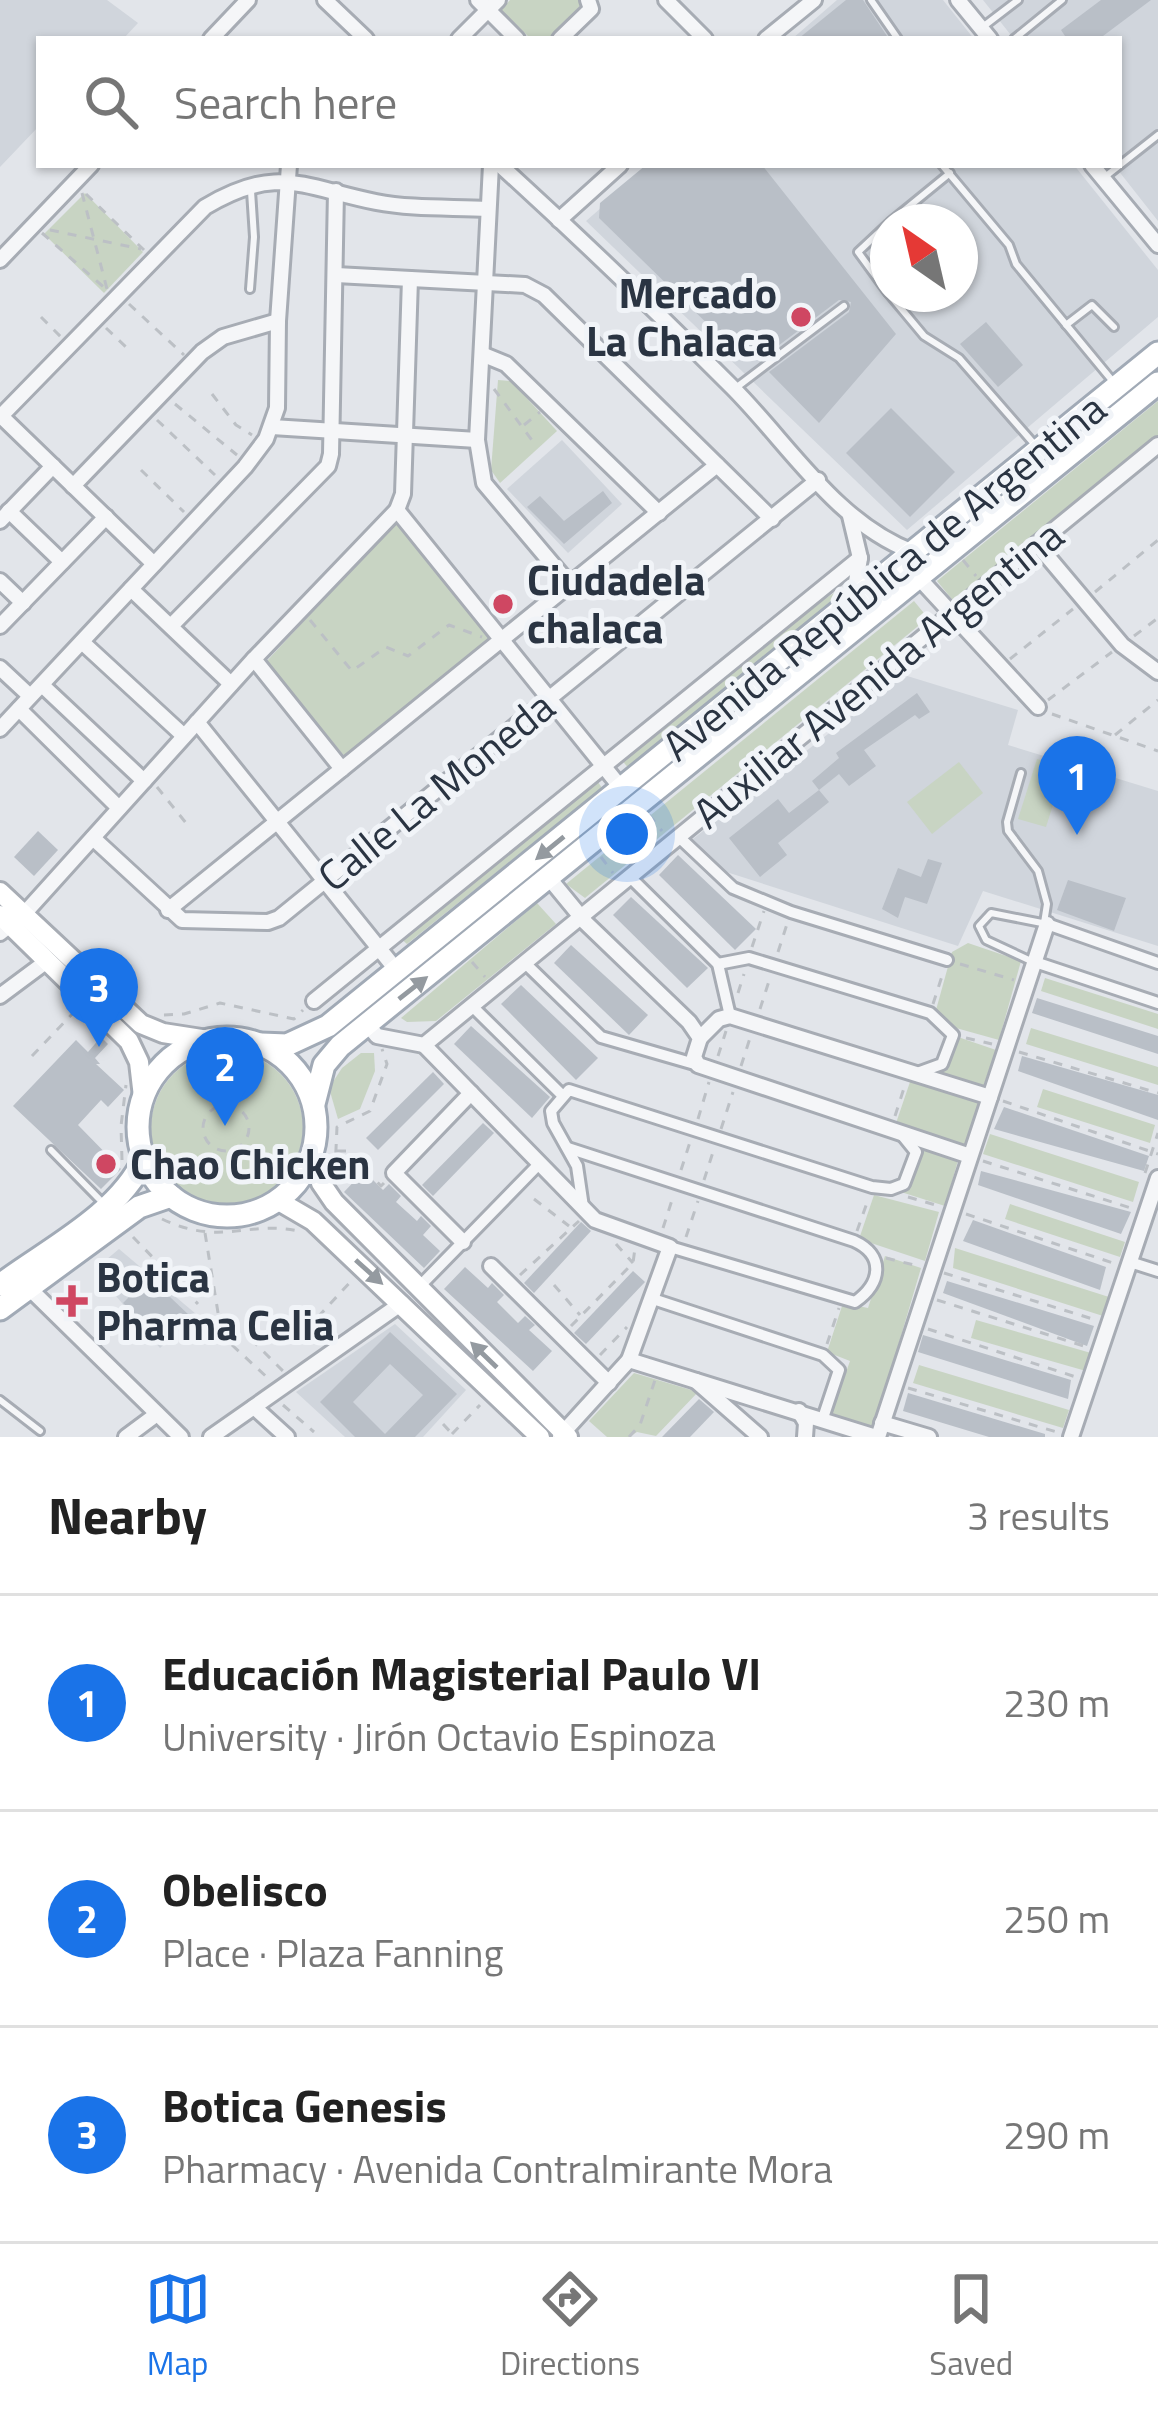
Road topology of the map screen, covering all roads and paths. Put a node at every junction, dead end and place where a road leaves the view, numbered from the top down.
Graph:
1 (248, 0) edge
2 (325, 0) edge
3 (666, 0) edge
4 (814, 0) edge
5 (871, 0) edge
6 (958, 0) edge
7 (1018, 0) edge
8 (1062, 0) edge
9 (488, 3) edge
10 (589, 4) edge
11 (985, 33) edge
12 (355, 35) edge
13 (214, 36) edge
14 (461, 36) edge
15 (515, 36) edge
16 (562, 36) edge
17 (702, 36) edge
18 (770, 36) edge
19 (896, 36) edge
20 (1018, 36) edge
21 (1158, 134) edge
22 (1122, 163) edge
23 (88, 168) edge
24 (288, 168) edge
25 (495, 168) edge
26 (499, 168) edge
27 (617, 168) edge
28 (946, 168) edge
29 (1095, 168) edge
30 (1116, 168) edge
31 (950, 173) junction
32 (1103, 178) junction
33 (286, 183) junction
34 (250, 184) junction
35 (336, 191) junction
36 (912, 204) edge
37 (488, 209) junction
38 (559, 220) junction
39 (93, 239) junction
40 (870, 241) edge
41 (1158, 245) edge
42 (0, 260) edge
43 (870, 268) edge
44 (336, 274) junction
45 (120, 278) dead end
46 (410, 279) junction
47 (486, 283) junction
48 (250, 289) dead end
49 (114, 296) junction
50 (844, 306) dead end
51 (903, 312) edge
52 (41, 317) dead end
53 (96, 319) junction
54 (278, 321) junction
55 (1066, 325) junction
56 (1114, 327) dead end
57 (70, 345) junction
58 (127, 348) dead end
59 (1158, 353) edge
60 (484, 355) junction
61 (192, 363) junction
62 (482, 373) junction
63 (1158, 383) edge
64 (1117, 387) junction
65 (734, 389) junction
66 (164, 392) junction
67 (212, 394) dead end
68 (550, 404) junction
69 (147, 410) junction
70 (0, 416) edge
71 (523, 426) junction
72 (330, 432) junction
73 (405, 434) junction
74 (268, 435) junction
75 (477, 440) junction
76 (534, 442) dead end
77 (1157, 447) edge
78 (1040, 450) junction
79 (249, 462) junction
80 (717, 465) junction
81 (53, 466) junction
82 (141, 470) dead end
83 (818, 480) junction
84 (73, 486) junction
85 (226, 487) junction
86 (397, 510) junction
87 (848, 512) junction
88 (659, 513) junction
89 (4, 516) edge
90 (106, 517) junction
91 (772, 519) junction
92 (194, 521) junction
93 (1158, 540) edge
94 (1037, 544) junction
95 (953, 548) junction
96 (913, 552) junction
97 (860, 558) junction
98 (62, 562) junction
99 (154, 564) junction
100 (918, 577) junction
101 (0, 581) edge
102 (570, 585) junction
103 (984, 587) junction
104 (131, 589) junction
105 (853, 600) junction
106 (1084, 601) junction
107 (22, 603) junction
108 (301, 609) junction
109 (950, 615) junction
110 (1158, 618) edge
111 (0, 626) edge
112 (171, 626) junction
113 (501, 640) junction
114 (82, 642) junction
115 (1122, 645) junction
116 (254, 659) junction
117 (1000, 667) junction
118 (0, 668) edge
119 (1158, 672) edge
120 (231, 684) junction
121 (41, 685) junction
122 (550, 698) junction
123 (1158, 700) edge
124 (24, 703) junction
125 (1038, 707) junction
126 (197, 722) junction
127 (0, 729) edge
128 (184, 736) junction
129 (1114, 736) junction
130 (1158, 752) edge
131 (604, 766) junction
132 (342, 770) junction
133 (1021, 773) dead end
134 (146, 779) junction
135 (631, 796) junction
136 (119, 808) junction
137 (277, 824) junction
138 (190, 828) dead end
139 (679, 837) junction
140 (93, 838) junction
141 (591, 844) junction
142 (549, 878) junction
143 (626, 880) junction
144 (323, 881) junction
145 (0, 892) edge
146 (167, 910) junction
147 (581, 917) junction
148 (9, 922) edge
149 (1046, 924) junction
150 (462, 949) junction
151 (379, 950) junction
152 (947, 960) junction
153 (47, 961) junction
154 (1035, 962) junction
155 (1158, 962) edge
156 (525, 963) junction
157 (718, 964) junction
158 (398, 972) junction
159 (1027, 984) junction
160 (494, 988) junction
161 (0, 996) edge
162 (87, 999) junction
163 (314, 1001) joint
164 (1158, 1003) edge
165 (472, 1006) junction
166 (930, 1013) junction
167 (730, 1016) junction
168 (151, 1029) junction
169 (372, 1030) junction
170 (953, 1035) junction
171 (700, 1038) junction
172 (208, 1040) junction
173 (261, 1044) junction
174 (424, 1045) junction
175 (1006, 1048) junction
176 (135, 1049) junction
177 (32, 1057) dead end
178 (698, 1065) junction
179 (910, 1072) junction
180 (471, 1093) junction
181 (1158, 1093) edge
182 (561, 1094) junction
183 (143, 1097) junction
184 (990, 1097) junction
185 (314, 1104) junction
186 (241, 1111) joint
187 (897, 1133) junction
188 (568, 1148) junction
189 (51, 1150) dead end
190 (336, 1151) junction
191 (313, 1152) junction
192 (1158, 1154) edge
193 (970, 1156) junction
194 (144, 1160) junction
195 (539, 1163) junction
196 (394, 1173) junction
197 (1158, 1178) edge
198 (872, 1187) junction
199 (171, 1196) junction
200 (132, 1198) junction
201 (534, 1199) dead end
202 (277, 1200) junction
203 (334, 1202) junction
204 (953, 1210) junction
205 (586, 1211) junction
206 (1146, 1213) junction
207 (112, 1214) junction
208 (313, 1221) junction
209 (569, 1226) junction
210 (205, 1233) junction
211 (637, 1237) junction
212 (854, 1241) junction
213 (463, 1242) junction
214 (663, 1254) junction
215 (876, 1256) junction
216 (1130, 1262) junction
217 (491, 1266) dead end
218 (364, 1268) junction
219 (933, 1270) junction
220 (1158, 1271) edge
221 (10, 1279) edge
222 (510, 1285) junction
223 (554, 1285) dead end
224 (417, 1289) junction
225 (924, 1296) junction
226 (653, 1299) junction
227 (842, 1300) junction
228 (198, 1304) dead end
229 (403, 1304) junction
230 (0, 1309) edge
231 (582, 1316) junction
232 (318, 1317) dead end
233 (1109, 1324) junction
234 (915, 1325) junction
235 (221, 1331) dead end
236 (562, 1336) junction
237 (251, 1340) dead end
238 (232, 1345) dead end
239 (1088, 1347) dead end
240 (823, 1355) junction
241 (629, 1360) junction
242 (591, 1366) junction
243 (659, 1368) junction
244 (694, 1378) junction
245 (1090, 1381) junction
246 (609, 1383) junction
247 (895, 1384) junction
248 (281, 1388) junction
249 (493, 1391) junction
250 (0, 1400) edge
251 (254, 1407) junction
252 (799, 1411) junction
253 (157, 1414) junction
254 (823, 1418) junction
255 (442, 1424) dead end
256 (40, 1431) dead end
257 (314, 1432) dead end
258 (879, 1432) edge
259 (563, 1435) edge
260 (454, 1436) edge
261 (126, 1437) edge
262 (181, 1437) edge
263 (211, 1437) edge
264 (286, 1437) edge
265 (540, 1437) edge
266 (629, 1437) edge
267 (760, 1437) edge
268 (805, 1437) edge
269 (929, 1437) edge
270 (1070, 1437) edge

1 - 13 street
2 - 12 street
3 - 17 street
4 - 18 street
5 - 19 lane
6 - 11 street
7 - 11 lane
8 - 20 lane
9 - 14 street
9 - 15 street
10 - 16 street
21 - 22 lane
23 - 42 street
24 - 33 street
25 - 37 street
26 - 38 street
27 - 38 street
28 - 31 lane
29 - 32 street
30 - 32 lane
31 - 36 lane
31 - 55 lane
32 - 41 street
33 - 34 street
33 - 35 street
33 - 54 street
34 - 48 lane
34 - 49 street
35 - 37 street
35 - 44 street
37 - 47 street
38 - 65 street
39 - 39 path
39 - 49 path
39 - 49 path
40 - 43 lane
44 - 46 street
44 - 72 street
45 - 49 path
46 - 47 street
46 - 73 street
47 - 60 street
47 - 80 street
49 - 53 street
49 - 61 path
50 - 65 lane
51 - 78 lane
52 - 57 path
53 - 57 street
53 - 58 path
54 - 61 street
54 - 74 street
55 - 56 lane
55 - 64 lane
57 - 70 street
59 - 64 main road, Avenida República de Argentina
60 - 62 street
60 - 68 street
61 - 66 street
62 - 71 path
62 - 75 street
63 - 95 main road, Avenida República de Argentina
64 - 78 main road, Avenida República de Argentina
65 - 83 street
66 - 69 street
66 - 79 path
67 - 74 path
68 - 71 path
68 - 88 street
69 - 84 street
69 - 85 path
70 - 81 street
71 - 76 path
72 - 73 street
72 - 74 street
72 - 112 street
73 - 75 street
73 - 86 street
74 - 79 street
75 - 102 street
77 - 94 street, Auxiliar Avenida Argentina
78 - 96 main road, Avenida República de Argentina
79 - 85 street
80 - 88 street
80 - 91 street
81 - 84 street
81 - 89 street
82 - 92 path
83 - 87 street
83 - 91 street, Calle La Moneda
84 - 90 street
85 - 92 street
86 - 108 street
86 - 113 street
87 - 96 street
87 - 97 street
88 - 102 street
89 - 98 street
90 - 98 street
90 - 99 street
91 - 122 street, Calle La Moneda
92 - 99 street
93 - 106 path
94 - 103 street, Auxiliar Avenida Argentina
94 - 106 street
95 - 100 main road, Avenida República de Argentina
95 - 103 path
96 - 105 main road, Avenida República de Argentina
97 - 105 street
97 - 131 street
98 - 107 street
99 - 104 street
100 - 109 street
100 - 135 main road, Avenida República de Argentina
101 - 107 street
102 - 113 street
103 - 109 street, Auxiliar Avenida Argentina
104 - 112 street
104 - 114 street
105 - 135 main road, Avenida República de Argentina
106 - 115 street
106 - 117 path
107 - 111 street
108 - 113 path
108 - 116 street
109 - 117 street
109 - 139 street, Auxiliar Avenida Argentina
110 - 115 path
112 - 120 street
113 - 122 street
113 - 132 street
114 - 121 street
114 - 128 street
115 - 119 street
115 - 125 path
116 - 120 street
116 - 132 street
117 - 125 street
118 - 124 street
120 - 126 street
121 - 124 street
121 - 134 street
122 - 131 street
122 - 144 street, Calle La Moneda
123 - 129 path
124 - 127 street
124 - 136 street
125 - 129 path
126 - 128 street
126 - 137 street
128 - 134 street
129 - 130 path
131 - 135 street
131 - 151 street
132 - 137 street
133 - 149 lane
134 - 136 street
134 - 138 path
135 - 139 path
135 - 141 main road, Avenida República de Argentina
135 -> 158 main road, Avenida República de Argentina
136 - 140 street
137 - 144 street
137 - 146 street
139 - 143 street, Auxiliar Avenida Argentina
139 - 152 street
140 - 146 street
140 - 148 street
141 - 142 main road, Avenida República de Argentina
141 - 143 path
142 - 147 street
142 - 150 main road, Avenida República de Argentina
143 - 147 street, Auxiliar Avenida Argentina
143 - 157 street
144 - 146 street, Calle La Moneda
144 - 151 street
145 - 148 main road
147 - 156 street, Auxiliar Avenida Argentina
147 - 171 street
148 - 153 main road
148 - 168 main road
149 - 154 street
149 - 154 lane
149 - 155 street
150 - 160 path
169 -> 150 main road, Avenida República de Argentina
151 - 158 street
151 - 163 street
152 - 159 path
152 - 166 path
153 - 161 street
153 - 162 main road
154 - 159 street
154 - 164 street
156 - 160 street, Auxiliar Avenida Argentina
156 - 178 street
157 - 166 street
157 - 167 street
158 - 173 main road, Avenida República de Argentina
159 - 175 street
160 - 165 street, Auxiliar Avenida Argentina
162 - 176 main road
162 - 177 path
163 - 168 path
165 - 174 street, Auxiliar Avenida Argentina
165 - 182 street
166 - 170 street
167 - 171 street
167 - 179 street
168 - 172 main road
169 - 174 street
169 - 185 main road, Avenida República de Argentina
169 - 190 path
170 - 175 path
170 - 179 street
171 - 178 street
172 - 173 main road, Avenida República de Argentina
172 - 183 main road
173 - 185 main road
174 - 180 street
175 - 181 path
175 - 184 street
176 - 183 main road
176 - 200 path
178 - 187 street
179 - 184 street
179 - 187 path
180 - 195 street
180 - 196 street
182 - 188 street
182 - 198 street
183 - 194 main road
184 - 192 path
184 - 193 street
185 - 191 main road
186 - 186 path
187 - 193 street
187 - 198 street
188 - 205 street
188 - 212 street
189 - 207 lane
190 - 196 path
190 - 203 path
191 - 202 main road
191 - 203 main road
193 - 204 street
193 - 206 path
194 - 199 main road
194 - 200 main road
195 - 205 street
195 - 213 street
196 - 213 street
197 - 206 street
198 - 204 path
198 - 212 path
199 - 200 main road
199 - 202 main road
200 - 207 main road
200 - 210 path
201 - 209 path
202 - 208 main road
203 - 224 main road
204 - 216 path
204 - 219 street
205 - 209 path
205 - 211 street
206 - 216 street
207 - 221 main road
207 - 228 path
208 - 210 path
208 - 218 main road
209 - 222 path
210 - 235 path
211 - 214 street
211 - 231 path
212 - 215 street
213 - 224 street
214 - 226 street
214 - 227 street
215 - 219 path
215 - 227 street
216 - 220 street
216 - 233 street
217 - 222 street
218 -> 229 main road
218 - 232 path
219 - 225 street
219 - 233 path
221 - 230 main road
221 - 253 street
222 - 236 street
223 - 231 path
259 -> 224 main road
225 - 234 street
225 - 239 path
226 - 240 street
226 - 241 street
226 - 242 path
227 - 240 path
229 - 248 street
229 - 249 main road
231 - 236 path
233 - 245 street
234 - 245 path
234 - 247 street
236 - 242 street
237 - 248 path
238 - 248 path
240 - 254 street
241 - 243 street
241 - 246 street
242 - 246 street
243 - 244 street
243 - 266 path
244 - 252 street
244 - 267 street
245 - 270 street
246 - 259 street
247 - 258 street
247 - 270 path
248 - 251 street
248 - 257 path
249 - 260 path
249 - 265 main road
250 - 256 lane
251 - 263 street
251 - 264 street
252 - 254 street
252 - 268 street
253 - 261 street
253 - 262 street
254 - 258 street
255 - 260 path
258 - 269 street

